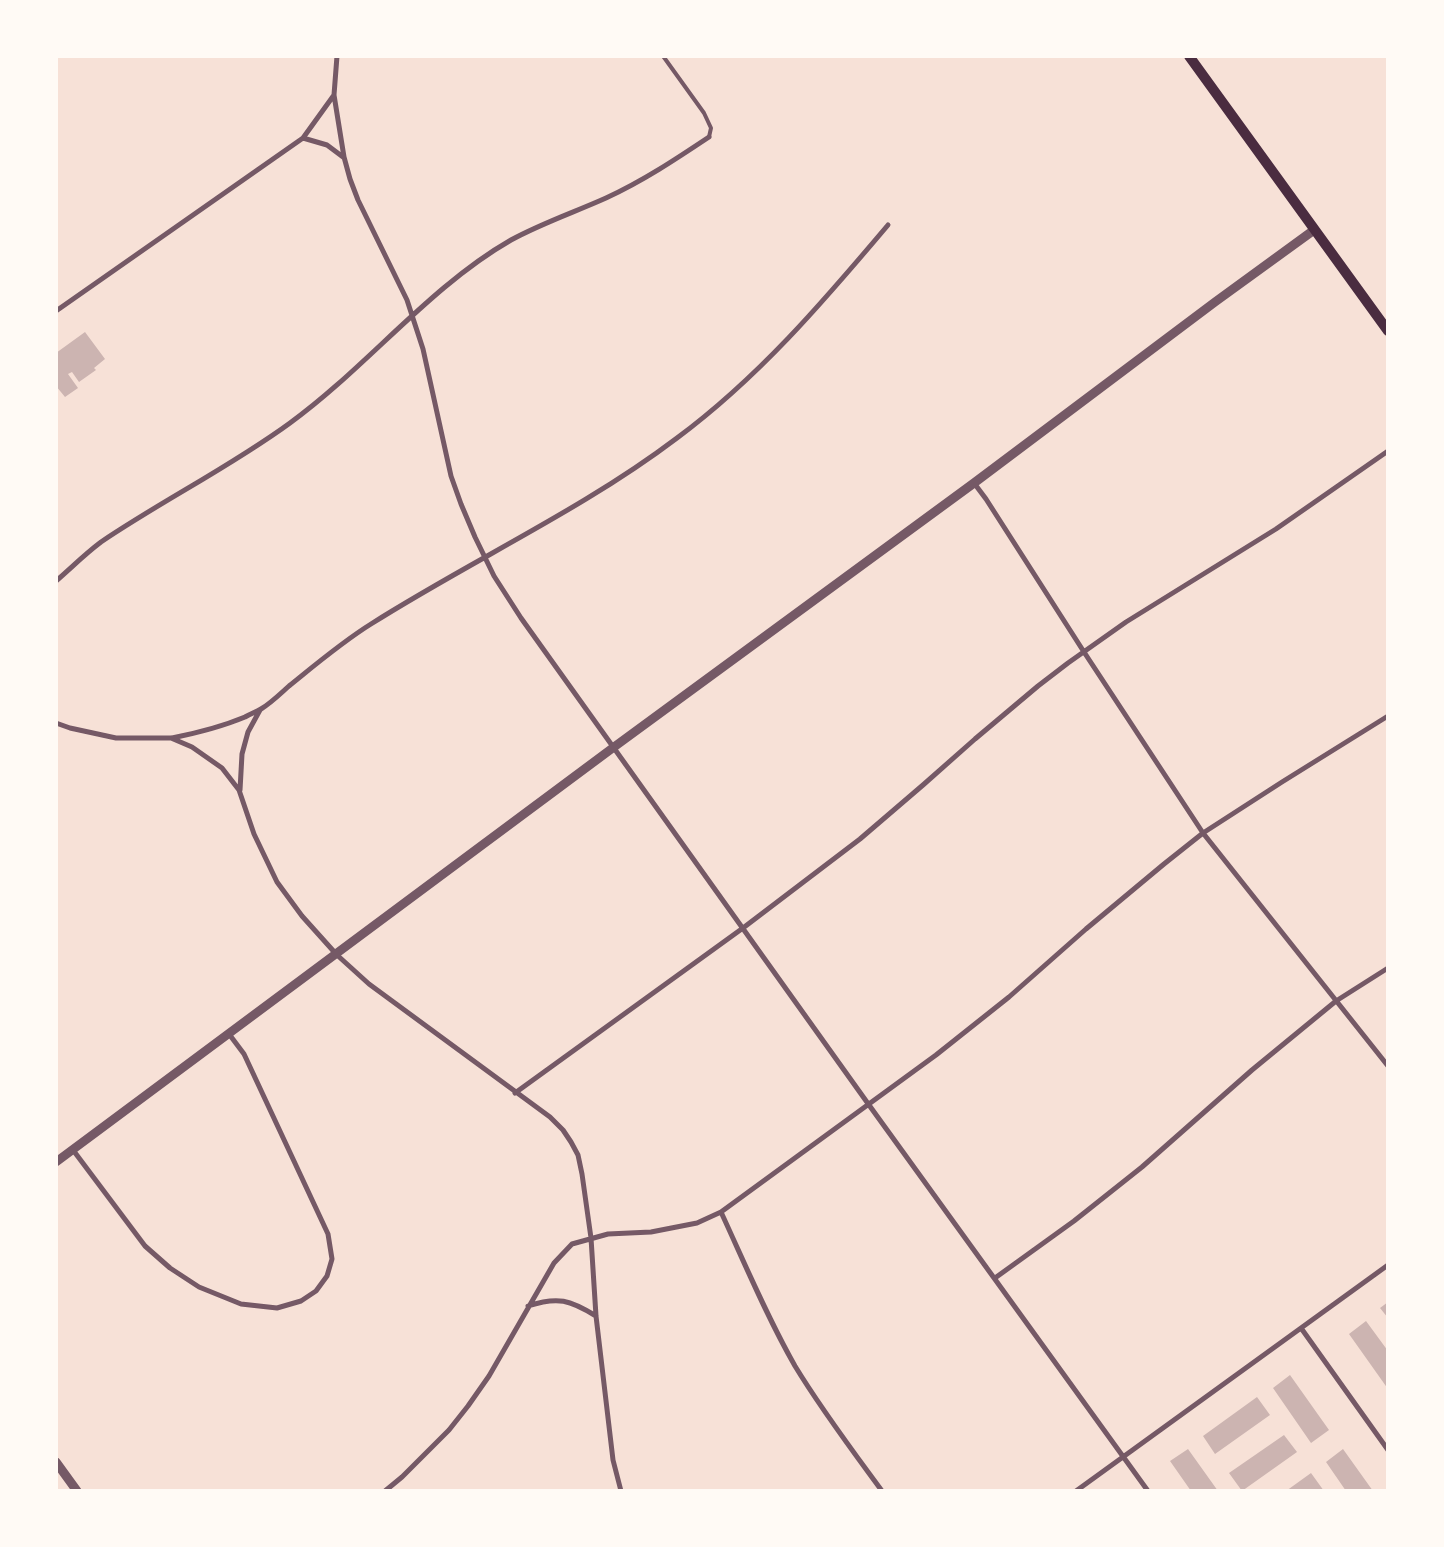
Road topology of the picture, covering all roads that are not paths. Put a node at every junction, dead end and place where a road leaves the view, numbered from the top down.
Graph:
1 (337, 56) edge
2 (663, 56) edge
3 (1189, 56) edge
4 (334, 95) junction
5 (709, 137) joint
6 (302, 138) junction
7 (344, 157) junction
8 (888, 226) dead end
9 (1314, 230) junction
10 (56, 311) edge
11 (412, 316) junction
12 (1388, 330) edge
13 (1388, 452) edge
14 (974, 483) junction
15 (485, 556) junction
16 (56, 581) edge
17 (1084, 652) junction
18 (260, 710) junction
19 (1388, 716) edge
20 (56, 723) edge
21 (171, 738) junction
22 (614, 747) junction
23 (240, 790) junction
24 (1203, 833) junction
25 (743, 928) junction
26 (336, 955) junction
27 (1388, 968) edge
28 (1336, 1001) junction
29 (229, 1034) junction
30 (1388, 1066) edge
31 (515, 1093) junction
32 (869, 1105) junction
33 (73, 1150) junction
34 (56, 1162) edge
35 (721, 1212) junction
36 (591, 1238) junction
37 (1388, 1265) edge
38 (996, 1278) junction
39 (528, 1306) junction
40 (596, 1316) junction
41 (1301, 1328) junction
42 (1388, 1450) edge
43 (1124, 1456) junction
44 (56, 1462) edge
45 (77, 1491) edge
46 (385, 1491) edge
47 (621, 1491) edge
48 (882, 1491) edge
49 (1076, 1491) edge
50 (1148, 1491) edge

1 - 4 street
2 - 5 lane
3 - 9 main road
4 - 6 street
4 - 7 street
5 - 11 street
6 - 7 street
6 - 10 street
7 - 11 street
8 - 15 street
9 - 12 main road
9 - 14 street
11 - 15 street
11 - 16 street
13 - 17 street
14 - 17 street
14 - 22 street
15 - 18 street
15 - 22 street
17 - 24 street
17 - 25 street
18 - 21 street
18 - 23 street
19 - 24 street
20 - 21 street
21 - 23 street
22 - 25 street
22 - 26 street
23 - 26 street
24 - 28 street
24 - 32 street
25 - 31 street
25 - 32 street
26 - 29 street
26 - 31 street
27 - 28 street
28 - 30 street
28 - 38 street
29 - 33 street
29 - 33 street
31 - 36 street
32 - 35 street
32 - 38 street
33 - 34 street
35 - 36 street
35 - 48 street
36 - 39 street
36 - 40 street
37 - 41 street
38 - 43 street
39 - 40 street
39 - 46 street
40 - 47 street
41 - 42 street
41 - 43 street
43 - 49 street
43 - 50 street
44 - 45 street

